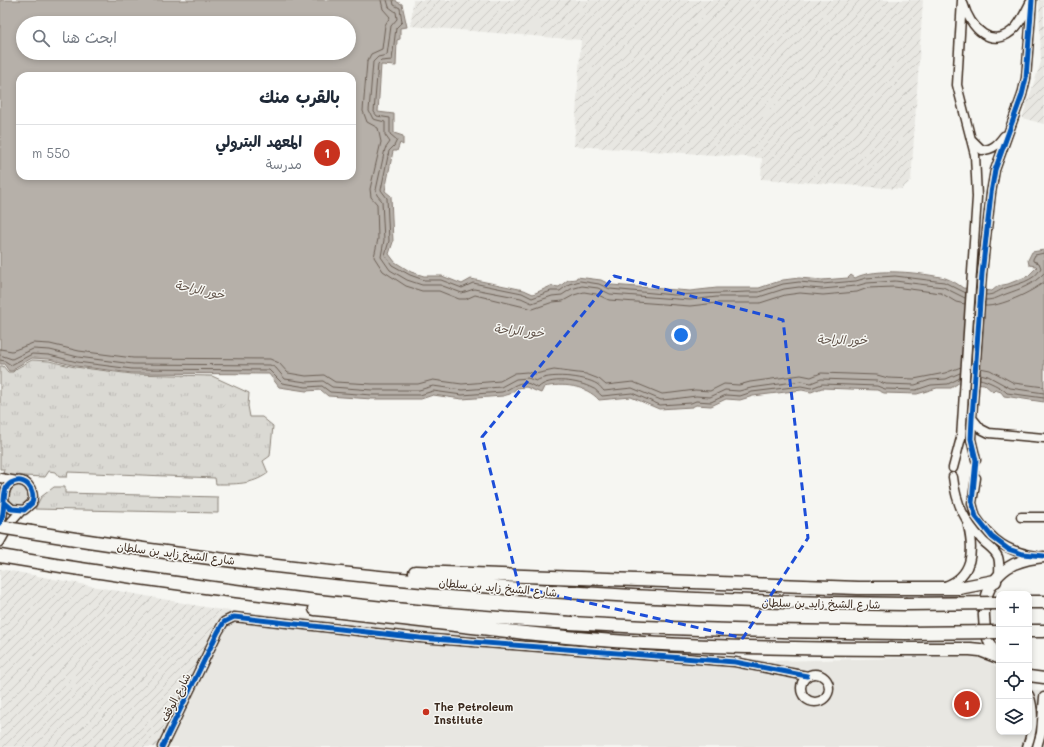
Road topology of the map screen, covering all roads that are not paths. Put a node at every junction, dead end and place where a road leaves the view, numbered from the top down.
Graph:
1 (962, 0) edge
2 (1032, 0) edge
3 (1009, 128) junction
4 (970, 138) junction
5 (972, 418) junction
6 (1044, 438) edge
7 (976, 460) tunnel mouth
8 (953, 468) dead end
9 (952, 477) dead end
10 (0, 478) edge
11 (976, 478) tunnel mouth
12 (17, 481) junction
13 (0, 484) edge
14 (4, 499) junction
15 (21, 511) junction
16 (1021, 517) dead end
17 (1044, 517) edge
18 (0, 523) edge
19 (968, 523) junction
20 (0, 526) edge
21 (0, 542) edge
22 (0, 556) edge
23 (1044, 557) edge
24 (298, 568) junction
25 (997, 578) junction
26 (926, 588) junction
27 (273, 596) junction
28 (996, 602) edge
29 (1032, 602) edge
30 (1044, 602) edge
31 (1032, 631) edge
32 (1044, 631) edge
33 (996, 632) edge
34 (996, 655) edge
35 (996, 657) edge
36 (778, 670) junction
37 (807, 676) junction
38 (1032, 676) edge
39 (1044, 678) edge
40 (801, 685) junction
41 (1044, 697) edge
42 (1030, 699) edge
43 (162, 747) edge
44 (1027, 747) edge
45 (1037, 747) edge

1 - 2 street
1 - 4 street
2 - 3 street
3 - 4 street
3 - 5 street
4 - 8 street
5 - 6 street
5 - 7 street
9 - 19 street
10 - 12 street
11 - 23 street
12 - 14 street
12 - 15 street
13 - 14 street
14 - 15 street
14 - 18 street
15 - 21 street
16 - 17 street
19 - 25 street
19 - 26 street
20 - 24 highway, شارع الشيخ زايد بن سلطان, bridge
22 - 27 highway
23 - 25 main road
24 - 26 highway
24 - 28 highway, شارع الشيخ زايد بن سلطان, bridge
25 - 26 highway
25 - 34 main road
27 - 33 highway, bridge
27 - 35 highway
29 - 30 highway
31 - 32 highway
36 - 37 street
36 - 40 street
36 - 43 street, شارع الوقف
37 - 40 street
37 - 40 street
38 - 39 main road
41 - 45 street
42 - 44 street

